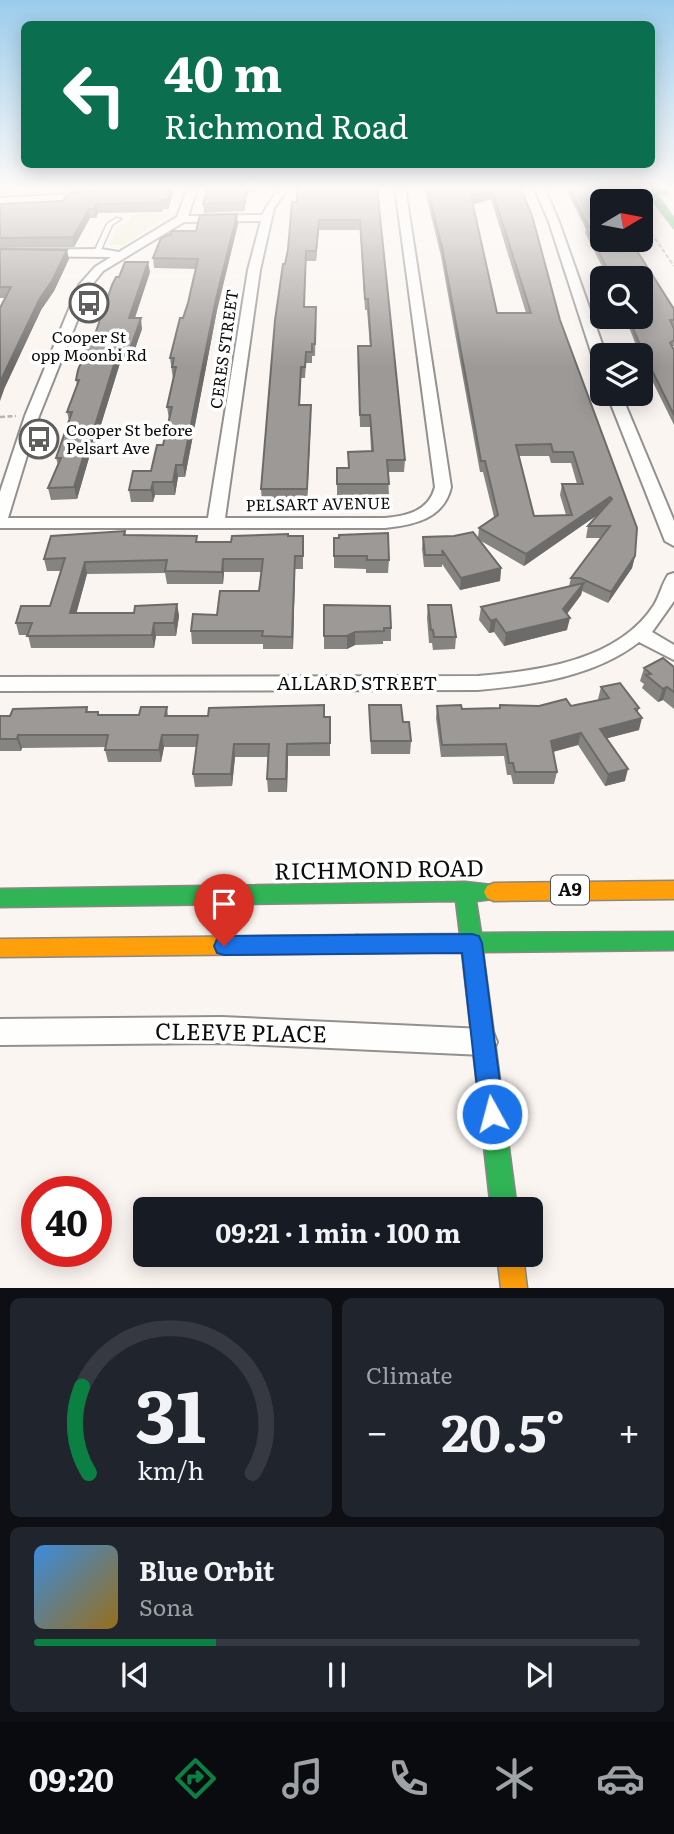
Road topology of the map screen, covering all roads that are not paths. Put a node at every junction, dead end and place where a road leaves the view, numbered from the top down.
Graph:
1 (99, 247) edge
2 (136, 247) edge
3 (259, 247) edge
4 (409, 247) edge
5 (562, 247) edge
6 (97, 252) junction
7 (0, 253) edge
8 (121, 256) junction
9 (595, 343) edge
10 (619, 406) edge
11 (0, 517) edge
12 (0, 523) edge
13 (216, 523) junction
14 (674, 541) edge
15 (674, 579) edge
16 (638, 633) junction
17 (674, 653) edge
18 (0, 684) edge
19 (674, 890) edge
20 (466, 891) junction
21 (0, 898) edge
22 (674, 941) edge
23 (472, 943) junction
24 (1, 948) edge
25 (0, 1032) edge
26 (483, 1042) junction
27 (502, 1197) edge
28 (511, 1267) edge
29 (514, 1288) edge

1 - 6 lane
2 - 8 street
3 - 13 street, CERES STREET
4 - 13 street, PELSART AVENUE
5 - 9 street
6 - 7 street
6 - 8 street
8 - 11 street
10 - 14 street
12 - 13 street, PELSART AVENUE
15 - 16 street, ALLARD STREET
16 - 17 street
16 - 18 street, ALLARD STREET
19 - 20 main road, RICHMOND ROAD / A9
20 - 21 main road, RICHMOND ROAD / A9
20 - 23 main road
22 - 23 main road
23 - 24 main road
23 - 26 main road
25 - 26 street, CLEEVE PLACE
26 - 27 main road
28 - 29 main road

